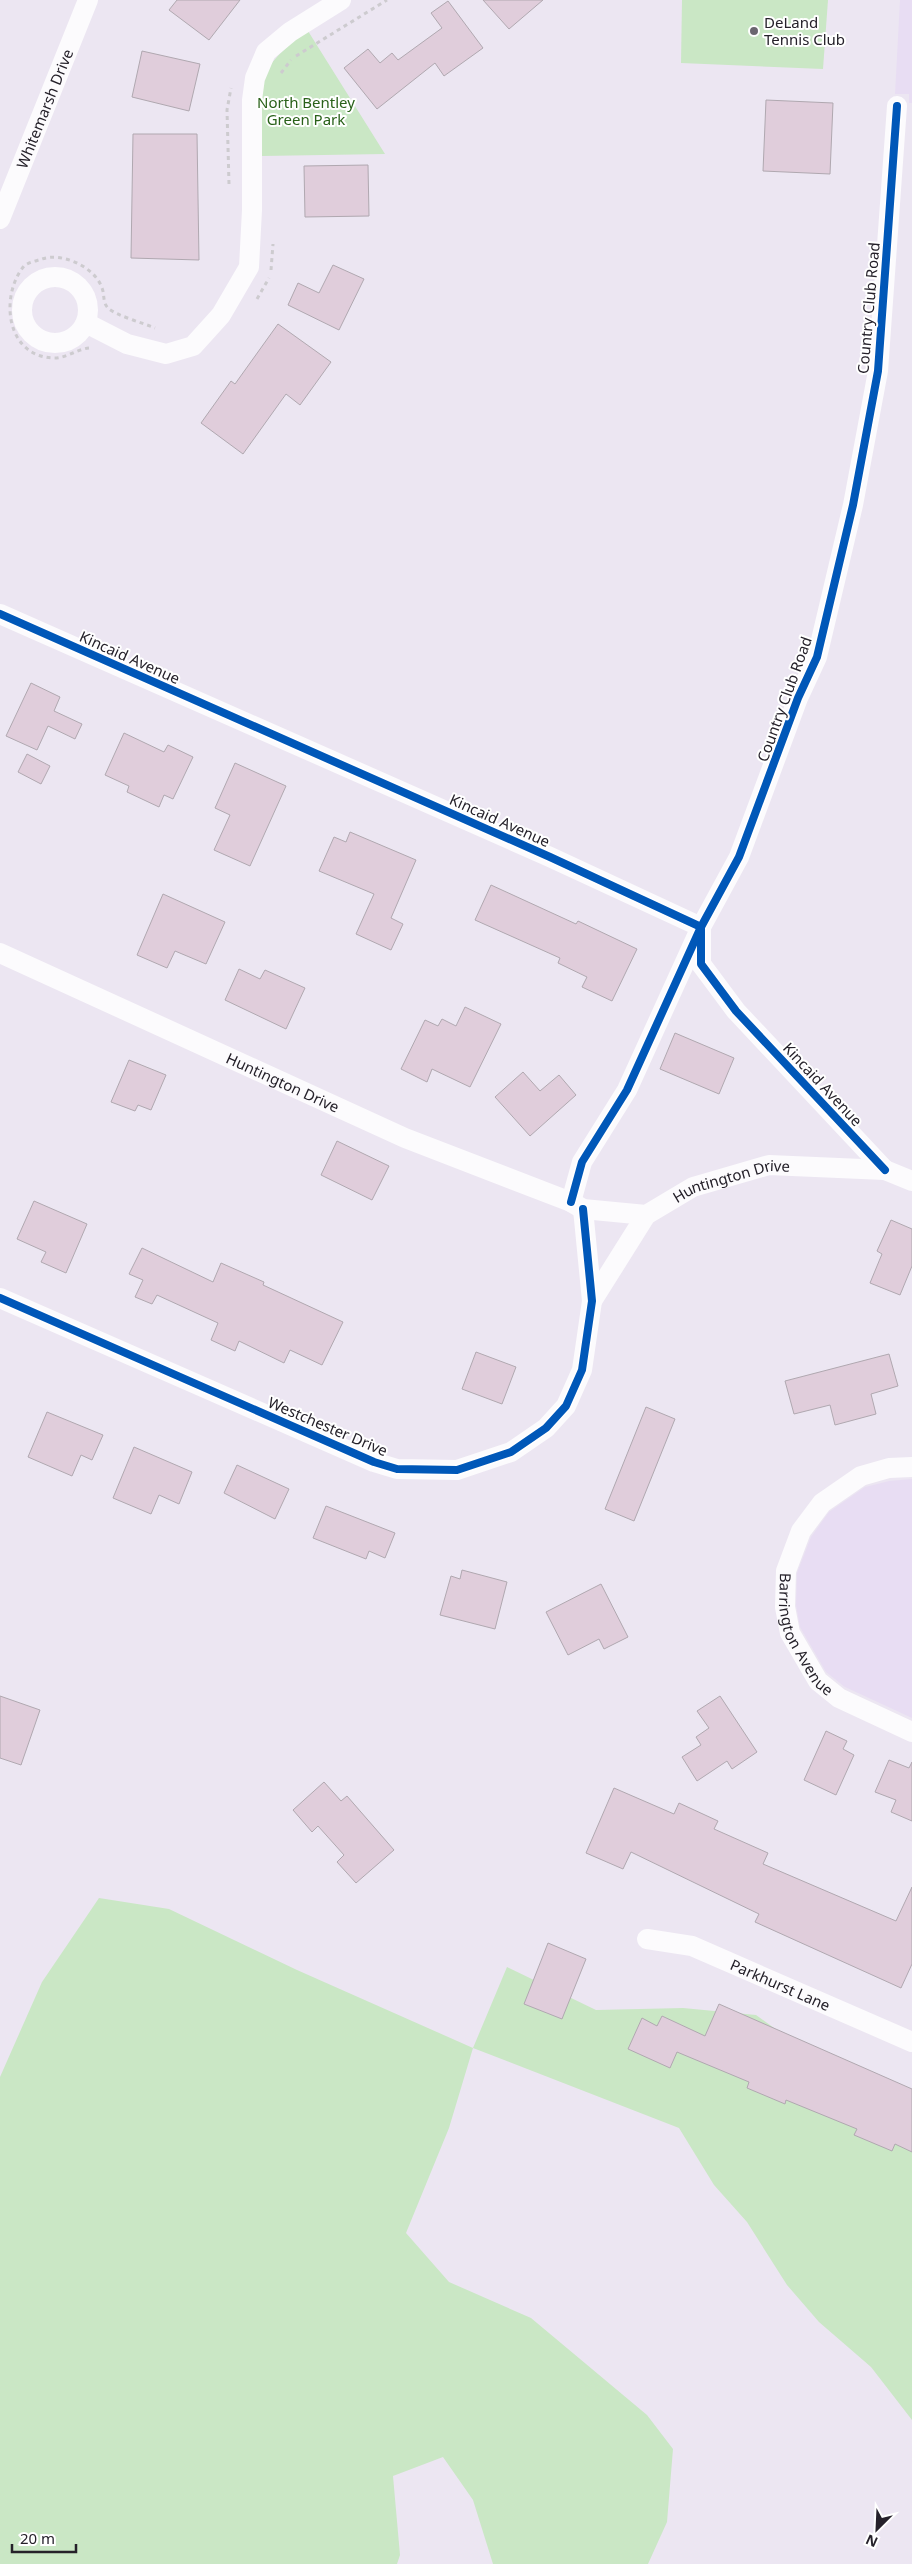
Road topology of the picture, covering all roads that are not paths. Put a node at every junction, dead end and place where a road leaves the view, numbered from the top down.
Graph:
1 (88, 0) edge
2 (341, 0) edge
3 (897, 106) dead end
4 (0, 219) edge
5 (86, 323) dead end
6 (0, 614) edge
7 (701, 927) junction
8 (0, 953) edge
9 (886, 1170) junction
10 (912, 1181) edge
11 (577, 1206) junction
12 (646, 1215) junction
13 (0, 1298) edge
14 (592, 1301) junction
15 (912, 1467) edge
16 (912, 1732) edge
17 (647, 1939) dead end
18 (912, 2042) edge

1 - 4 street, Whitemarsh Drive
2 - 5 street
3 - 7 street, Country Club Road
6 - 7 street, Kincaid Avenue
7 - 9 street, Kincaid Avenue
7 - 11 street, Country Club Road
8 - 11 street, Huntington Drive
9 - 10 street
9 - 12 street, Huntington Drive
11 - 12 street, Huntington Drive
11 - 14 street, Westchester Drive
12 - 14 street
13 - 14 street, Westchester Drive
15 - 16 street, Barrington Avenue
17 - 18 street, Parkhurst Lane

